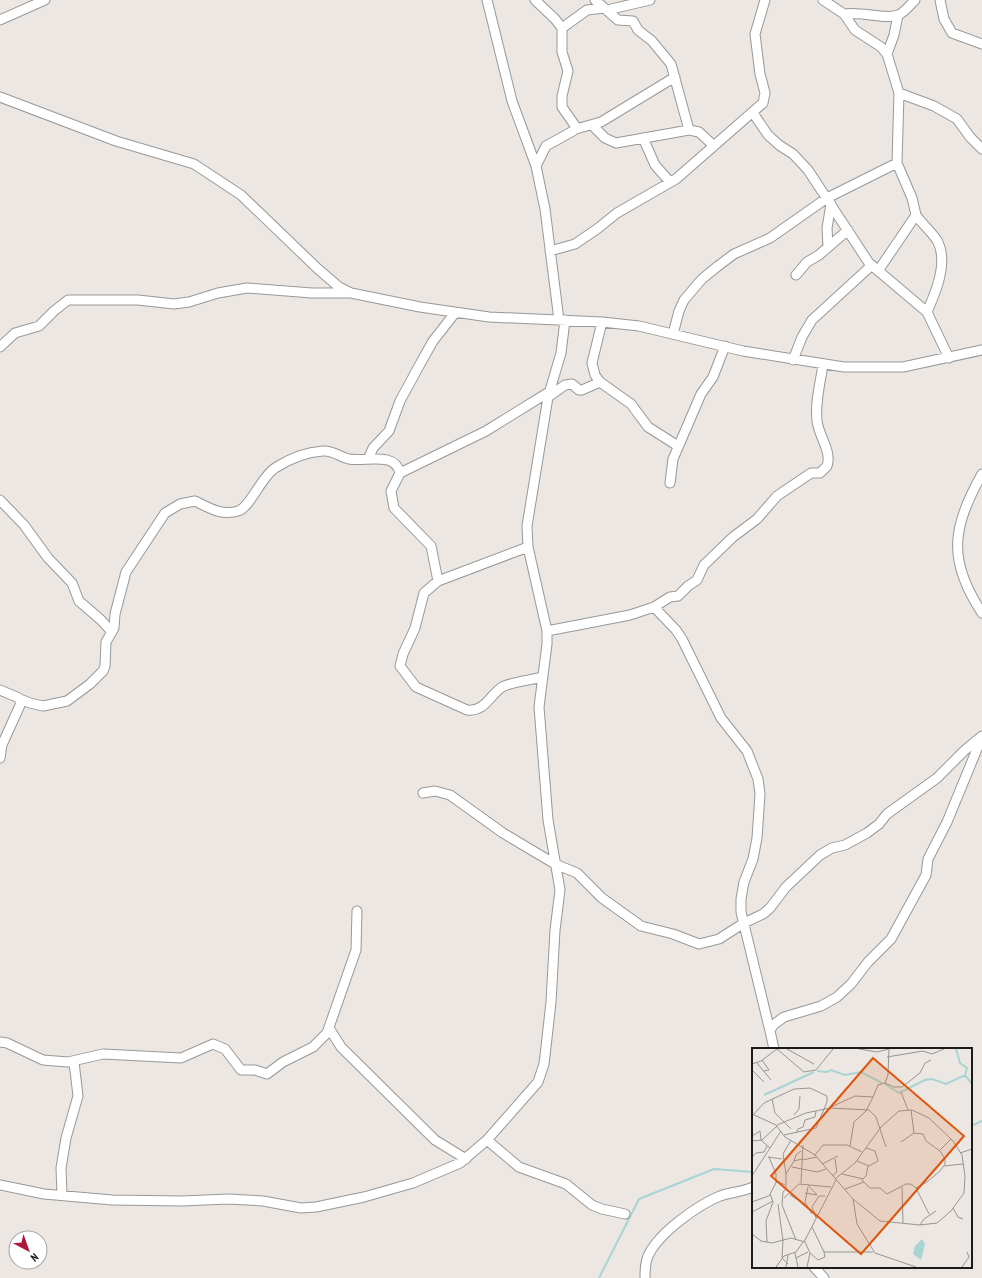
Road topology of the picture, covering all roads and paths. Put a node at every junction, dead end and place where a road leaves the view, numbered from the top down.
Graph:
1 (45, 0) edge
2 (487, 0) edge
3 (535, 0) edge
4 (596, 0) edge
5 (650, 0) edge
6 (765, 0) edge
7 (823, 0) edge
8 (914, 0) edge
9 (940, 0) edge
10 (606, 9) junction
11 (844, 14) junction
12 (898, 15) junction
13 (0, 20) edge
14 (562, 28) junction
15 (982, 44) edge
16 (887, 54) junction
17 (675, 77) junction
18 (899, 93) junction
19 (0, 97) edge
20 (753, 113) junction
21 (592, 125) junction
22 (576, 129) junction
23 (689, 130) junction
24 (643, 138) junction
25 (714, 146) junction
26 (982, 149) edge
27 (897, 163) junction
28 (536, 166) junction
29 (670, 182) junction
30 (829, 201) junction
31 (916, 215) junction
32 (848, 230) junction
33 (828, 247) junction
34 (550, 251) junction
35 (875, 268) junction
36 (796, 275) dead end
37 (351, 293) junction
38 (927, 312) junction
39 (455, 313) junction
40 (562, 320) junction
41 (602, 322) junction
42 (673, 334) junction
43 (725, 346) junction
44 (0, 347) edge
45 (982, 350) edge
46 (949, 358) junction
47 (793, 360) junction
48 (823, 365) junction
49 (600, 382) junction
50 (548, 395) junction
51 (678, 446) junction
52 (368, 459) junction
53 (400, 473) junction
54 (982, 474) edge
55 (670, 483) dead end
56 (0, 500) edge
57 (528, 547) junction
58 (438, 581) junction
59 (654, 607) junction
60 (982, 613) edge
61 (547, 631) junction
62 (112, 632) junction
63 (542, 677) junction
64 (0, 690) edge
65 (20, 699) junction
66 (982, 737) edge
67 (0, 758) edge
68 (423, 792) dead end
69 (555, 864) junction
70 (357, 911) dead end
71 (744, 923) junction
72 (329, 1028) junction
73 (770, 1031) junction
74 (0, 1042) edge
75 (774, 1048) edge
76 (74, 1062) junction
77 (487, 1140) junction
78 (466, 1158) junction
79 (0, 1185) edge
80 (752, 1187) edge
81 (62, 1194) junction
82 (625, 1214) dead end
83 (815, 1268) edge
84 (645, 1278) edge
85 (824, 1278) edge

1 - 13 street
2 - 28 street
3 - 14 street
4 - 10 street
5 - 10 street
6 - 20 street
7 - 11 street
8 - 12 street
9 - 15 street
10 - 14 street
10 - 17 street
11 - 12 street
11 - 16 street
12 - 16 street
14 - 22 street
16 - 18 street
17 - 21 street
17 - 23 street
18 - 26 street
18 - 27 street
19 - 37 street
20 - 25 street
20 - 30 street
21 - 22 street
21 - 24 street
22 - 28 street
23 - 24 street
23 - 25 street
24 - 29 street
25 - 29 street
27 - 30 street
27 - 31 street
28 - 34 street
29 - 34 street
30 - 32 street
30 - 33 street
30 - 42 street
31 - 35 street
31 - 38 street
32 - 33 street
32 - 35 street
33 - 36 street
34 - 40 street
35 - 38 street
35 - 47 street
37 - 39 street
37 - 44 street
38 - 46 street
39 - 40 street
39 - 52 street
40 - 41 street
40 - 50 street
41 - 42 street
41 - 49 street
42 - 43 street
43 - 47 street
43 - 51 street
45 - 46 street
46 - 48 street
47 - 48 street
48 - 59 street
49 - 50 street
49 - 51 street
50 - 53 street
50 - 57 street
51 - 55 street
52 - 53 street
52 - 62 street
53 - 58 street
54 - 60 street
56 - 62 street
57 - 58 street
57 - 61 street
58 - 63 street
59 - 61 street
59 - 71 street
61 - 63 street
62 - 65 street
63 - 69 street
64 - 65 street
65 - 67 street
66 - 71 street
66 - 73 street
68 - 69 street
69 - 71 street
69 - 77 street
70 - 72 street
71 - 73 street
72 - 76 street
72 - 78 street
73 - 75 street
74 - 76 street
76 - 81 street
77 - 78 street
77 - 82 street
78 - 81 street
79 - 81 street
80 - 84 street
83 - 85 street

